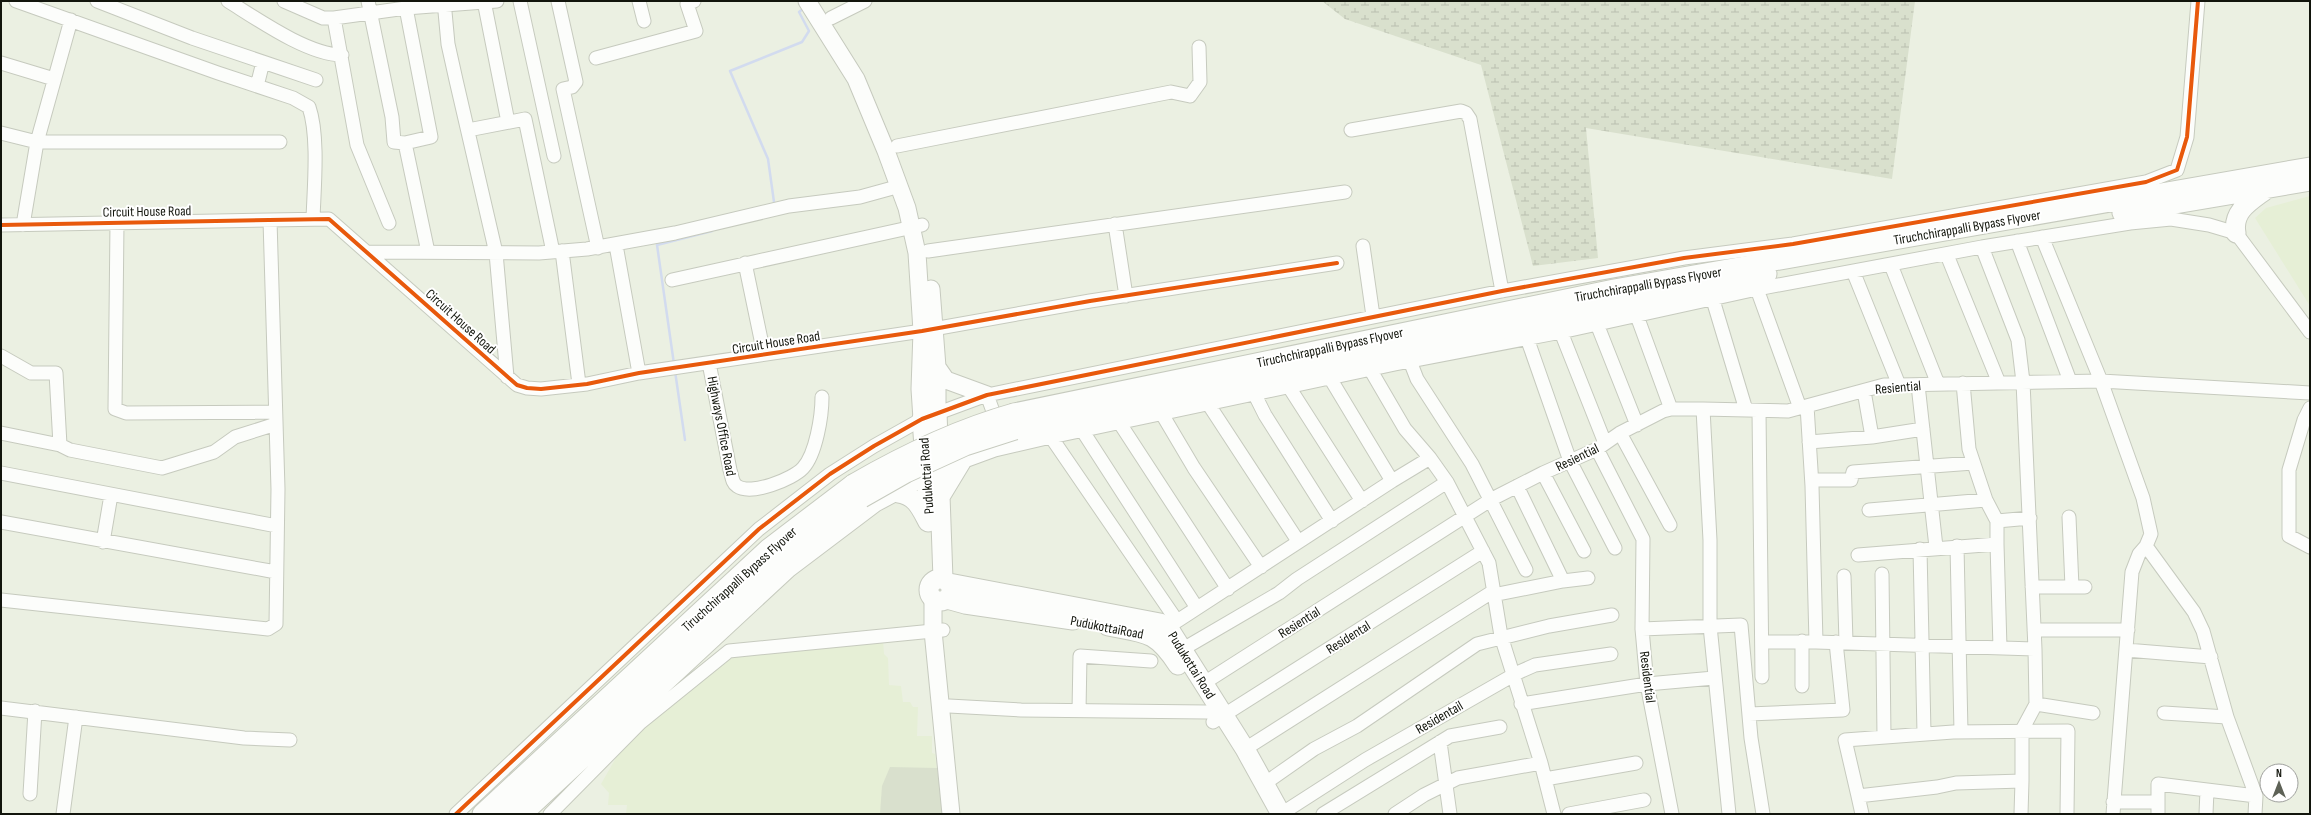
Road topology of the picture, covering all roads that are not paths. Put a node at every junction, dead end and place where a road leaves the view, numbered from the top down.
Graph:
1 (16, 1) edge
2 (97, 1) edge
3 (228, 1) edge
4 (284, 1) edge
5 (497, 1) edge
6 (520, 1) edge
7 (558, 1) edge
8 (639, 1) edge
9 (865, 1) edge
10 (2198, 1) edge
11 (484, 2) edge
12 (689, 2) edge
13 (444, 3) edge
14 (370, 7) edge
15 (406, 8) junction
16 (820, 12) edge
17 (334, 18) junction
18 (71, 20) junction
19 (644, 21) dead end
20 (1200, 47) dead end
21 (342, 55) junction
22 (596, 58) dead end
23 (263, 62) junction
24 (1, 63) edge
25 (54, 79) junction
26 (316, 80) dead end
27 (257, 86) junction
28 (508, 122) junction
29 (468, 130) junction
30 (1351, 130) dead end
31 (1, 133) edge
32 (37, 142) junction
33 (280, 142) dead end
34 (405, 143) junction
35 (897, 146) junction
36 (554, 156) dead end
37 (2310, 167) edge
38 (2310, 181) edge
39 (900, 186) junction
40 (2266, 190) junction
41 (1344, 192) dead end
42 (2015, 203) junction
43 (2056, 211) junction
44 (314, 219) junction
45 (270, 220) junction
46 (117, 223) junction
47 (389, 223) dead end
48 (1115, 224) junction
49 (1, 225) edge
50 (23, 225) junction
51 (917, 226) junction
52 (2236, 234) junction
53 (2042, 237) junction
54 (2017, 241) junction
55 (616, 245) junction
56 (1363, 246) dead end
57 (1982, 247) junction
58 (598, 248) junction
59 (928, 251) junction
60 (367, 252) junction
61 (428, 252) junction
62 (557, 252) junction
63 (496, 253) junction
64 (1947, 255) junction
65 (745, 263) junction
66 (1337, 263) dead end
67 (1891, 265) junction
68 (1853, 271) junction
69 (672, 280) dead end
70 (1757, 289) junction
71 (1502, 291) junction
72 (1126, 296) junction
73 (1713, 300) junction
74 (1373, 316) junction
75 (1637, 316) junction
76 (1598, 324) junction
77 (928, 329) junction
78 (1561, 332) junction
79 (2310, 332) edge
80 (1527, 338) junction
81 (764, 354) junction
82 (1, 356) edge
83 (1410, 361) junction
84 (709, 363) junction
85 (937, 367) junction
86 (1370, 369) junction
87 (639, 373) junction
88 (507, 377) junction
89 (1330, 378) junction
90 (2070, 381) junction
91 (2101, 381) junction
92 (2023, 382) junction
93 (1999, 383) junction
94 (579, 384) junction
95 (1918, 384) junction
96 (1938, 384) junction
97 (1964, 384) junction
98 (1899, 385) junction
99 (1289, 387) junction
100 (1864, 391) junction
101 (2310, 393) edge
102 (987, 394) junction
103 (1254, 394) junction
104 (822, 397) dead end
105 (1209, 405) junction
106 (1804, 407) junction
107 (2310, 408) edge
108 (1671, 409) junction
109 (1703, 409) junction
110 (1746, 410) junction
111 (1759, 411) junction
112 (1162, 414) junction
113 (929, 416) junction
114 (276, 418) junction
115 (1015, 422) junction
116 (1119, 422) junction
117 (1637, 425) junction
118 (1923, 429) junction
119 (1082, 430) junction
120 (1, 433) edge
121 (1620, 434) junction
122 (1051, 437) junction
123 (1872, 437) junction
124 (1809, 442) junction
125 (60, 445) junction
126 (1601, 446) junction
127 (1007, 447) junction
128 (1430, 458) junction
129 (850, 461) junction
130 (1570, 461) junction
131 (961, 462) junction
132 (1973, 463) junction
133 (1927, 467) junction
134 (1, 473) edge
135 (1543, 473) junction
136 (933, 474) junction
137 (1812, 480) junction
138 (1392, 481) junction
139 (1447, 482) junction
140 (1517, 486) junction
141 (898, 493) junction
142 (111, 494) junction
143 (941, 495) junction
144 (864, 496) junction
145 (1492, 499) junction
146 (1986, 500) junction
147 (1362, 501) junction
148 (1932, 506) junction
149 (1869, 510) dead end
150 (1464, 517) junction
151 (2069, 517) dead end
152 (2030, 518) junction
153 (1332, 521) junction
154 (1997, 521) junction
155 (1, 522) edge
156 (930, 525) junction
157 (1670, 525) dead end
158 (277, 526) junction
159 (1298, 541) junction
160 (103, 542) junction
161 (1997, 544) junction
162 (1957, 546) junction
163 (2146, 546) junction
164 (1936, 547) junction
165 (2310, 547) edge
166 (1615, 548) dead end
167 (1920, 549) junction
168 (936, 550) junction
169 (1584, 550) dead end
170 (1483, 551) junction
171 (1858, 555) dead end
172 (1261, 567) junction
173 (1526, 570) dead end
174 (276, 572) junction
175 (1882, 574) dead end
176 (1844, 576) dead end
177 (1588, 578) dead end
178 (1563, 581) junction
179 (2032, 587) junction
180 (1228, 589) junction
181 (941, 590) junction
182 (1493, 593) junction
183 (1, 600) edge
184 (1197, 608) junction
185 (1612, 615) dead end
186 (1173, 624) junction
187 (1710, 626) junction
188 (1642, 629) junction
189 (938, 630) junction
190 (2034, 630) junction
191 (2128, 630) junction
192 (1501, 636) junction
193 (1802, 641) junction
194 (1762, 642) junction
195 (1816, 642) junction
196 (1841, 642) junction
197 (1882, 643) junction
198 (1920, 645) junction
199 (1959, 646) junction
200 (2000, 648) junction
201 (1183, 649) junction
202 (2035, 649) junction
203 (2126, 650) junction
204 (1611, 654) dead end
205 (2211, 657) junction
206 (1152, 661) dead end
207 (1512, 676) junction
208 (1762, 677) dead end
209 (1714, 678) junction
210 (1204, 683) junction
211 (1647, 684) junction
212 (1802, 686) dead end
213 (1521, 704) junction
214 (2036, 704) junction
215 (949, 706) junction
216 (1, 708) edge
217 (35, 711) junction
218 (1078, 711) junction
219 (2093, 713) dead end
220 (2164, 713) dead end
221 (1749, 714) junction
222 (76, 717) junction
223 (1215, 717) junction
224 (2227, 717) junction
225 (1500, 727) dead end
226 (2022, 730) junction
227 (1961, 732) junction
228 (1924, 733) junction
229 (1884, 736) junction
230 (290, 740) dead end
231 (947, 741) junction
232 (1440, 742) junction
233 (1245, 749) junction
234 (1541, 763) junction
235 (1636, 763) dead end
236 (1545, 779) junction
237 (2022, 781) junction
238 (1446, 782) junction
239 (1264, 784) junction
240 (2207, 790) junction
241 (30, 794) dead end
242 (1858, 796) junction
243 (2256, 796) junction
244 (1644, 800) dead end
245 (2113, 808) edge
246 (2158, 808) edge
247 (1550, 813) edge
248 (63, 814) edge
249 (456, 814) edge
250 (482, 814) edge
251 (506, 814) edge
252 (527, 814) edge
253 (550, 814) edge
254 (951, 814) edge
255 (961, 814) edge
256 (1266, 814) edge
257 (1281, 814) edge
258 (1323, 814) edge
259 (1395, 814) edge
260 (1450, 814) edge
261 (1569, 814) edge
262 (1672, 814) edge
263 (1729, 814) edge
264 (1763, 814) edge
265 (1862, 814) edge
266 (2021, 814) edge
267 (2067, 814) edge
268 (2206, 814) edge
269 (2255, 814) edge

1 - 18 street
2 - 23 street
3 - 21 street
4 - 17 street
5 - 11 street
6 - 36 street
7 - 58 street
8 - 19 street
9 - 16 street
10 - 42 street
11 - 13 street
11 - 28 street
12 - 22 street
13 - 15 street
13 - 29 street
14 - 15 street
14 - 17 street
14 - 34 street
15 - 34 street
16 - 35 main road
16 - 39 main road
17 - 21 street
18 - 25 street
18 - 27 street
20 - 35 street
21 - 47 street
23 - 26 street
23 - 27 street
24 - 25 street
25 - 32 street
27 - 44 street
28 - 29 street
28 - 62 street
29 - 63 street
30 - 71 street
31 - 32 street
32 - 33 street
32 - 50 street
34 - 61 street
35 - 51 main road
37 - 43 highway, Tiruchchirappalli Bypass Flyover
38 - 40 highway, Tiruchchirappalli Bypass Flyover
39 - 51 main road
39 - 55 street
40 - 52 highway
40 - 115 highway, Tiruchchirappalli Bypass Flyover
41 - 48 street
42 - 43 street
42 - 71 street
43 - 115 highway, Tiruchchirappalli Bypass Flyover
44 - 45 street, Circuit House Road
44 - 60 street, Circuit House Road
45 - 46 street, Circuit House Road
45 - 114 street
46 - 50 street, Circuit House Road
46 - 114 street
48 - 59 street
48 - 72 street
49 - 50 street, Circuit House Road
51 - 59 main road
51 - 65 street
51 - 77 main road
52 - 53 street
52 - 79 street
53 - 54 street
53 - 91 street
54 - 57 street
54 - 90 street
55 - 58 street
55 - 87 street
56 - 74 street
57 - 64 street
57 - 92 street
58 - 62 street
59 - 77 main road
60 - 61 street
60 - 88 street, Circuit House Road
61 - 63 street
62 - 63 street
62 - 94 street
63 - 88 street
64 - 67 street
64 - 93 street
65 - 69 street
65 - 81 street
66 - 72 street, Circuit House Road
67 - 68 street
67 - 96 street
68 - 70 street
68 - 98 street
70 - 73 street
70 - 106 street
71 - 74 street
72 - 77 street, Circuit House Road
73 - 75 street
73 - 110 street
74 - 102 street
75 - 76 street
75 - 108 street
76 - 78 street
76 - 117 street
77 - 81 street, Circuit House Road
77 - 85 main road
77 - 113 main road
78 - 80 street
78 - 126 street
80 - 83 street
80 - 130 street
81 - 84 street, Circuit House Road
82 - 125 street
83 - 86 street
83 - 145 street
84 - 87 street, Circuit House Road
84 - 104 street, Highways Office Road
85 - 102 main road
85 - 113 main road
86 - 89 street
86 - 128 street
87 - 94 street, Circuit House Road
88 - 94 street, Circuit House Road
89 - 99 street
89 - 138 street
90 - 91 street, Resiential
90 - 92 street, Resiential
91 - 101 street, Resiential
91 - 163 street
92 - 93 street, Resiential
92 - 152 street
93 - 97 street, Resiential
95 - 96 street, Resiential
95 - 98 street, Resiential
95 - 118 street
96 - 97 street, Resiential
97 - 132 street
98 - 100 street, Resiential
99 - 103 street
99 - 147 street
100 - 106 street, Resiential
100 - 123 street
102 - 113 street
102 - 127 street
103 - 105 street
103 - 153 street
105 - 112 street
105 - 159 street
106 - 111 street, Resiential
106 - 124 street
107 - 165 street
108 - 109 street, Resiential
108 - 117 street, Resiential
109 - 110 street, Resiential
109 - 187 street
110 - 111 street, Resiential
111 - 194 street
112 - 116 street
112 - 172 street
113 - 129 street
113 - 136 highway, Pudukottai Road
114 - 125 street
114 - 158 street
115 - 144 highway, Tiruchchirappalli Bypass Flyover, bridge
116 - 119 street
116 - 180 street
117 - 121 street, Resiential
118 - 123 street
118 - 133 street
119 - 122 street
119 - 184 street
120 - 125 street
121 - 126 street, Resiential
121 - 157 street
122 - 127 street
122 - 186 street
123 - 124 street
124 - 137 street
126 - 130 street, Resiential
126 - 188 street, Residential
127 - 131 street
128 - 138 street
128 - 139 street
129 - 144 street
129 - 249 street
130 - 135 street, Resiential
130 - 166 street
131 - 136 street
131 - 143 highway
132 - 133 street
132 - 146 street
133 - 137 street
133 - 148 street
134 - 142 street
135 - 140 street, Resiential
135 - 169 street
136 - 141 street
136 - 143 highway, Pudukottai Road
136 - 156 highway, Pudukottai Road
137 - 195 street
138 - 147 street
139 - 150 street
139 - 201 street
140 - 145 street, Resiential
140 - 178 street
141 - 144 street
141 - 156 highway
142 - 158 street
142 - 160 street
143 - 168 highway, Pudukottai Road
144 - 250 highway, Tiruchchirappalli Bypass Flyover
144 - 251 highway, Tiruchchirappalli Bypass Flyover
144 - 252 street
145 - 150 street, Resiential
145 - 173 street
146 - 148 street
146 - 154 street
147 - 153 street
148 - 149 street
148 - 164 street
150 - 170 street
150 - 210 street, Resiential
151 - 179 street
152 - 154 street
152 - 179 street
153 - 159 street
154 - 161 street
155 - 160 street
156 - 168 highway, Pudukottai Road
158 - 174 street
159 - 172 street
160 - 174 street
161 - 162 street
161 - 200 street
162 - 164 street
162 - 199 street
163 - 191 street
163 - 205 street
164 - 167 street
167 - 171 street
167 - 198 street
168 - 181 highway, Pudukottai Road
170 - 182 street
170 - 223 street, Residental
172 - 180 street
174 - 183 street
175 - 197 street
176 - 196 street
177 - 178 street
178 - 182 street
179 - 190 street
180 - 184 street
181 - 186 highway, Pudukottai Road
181 - 189 main road
181 - 223 highway, PudukottaiRoad
182 - 192 street
182 - 233 street
184 - 186 street
185 - 192 street
186 - 201 highway, Pudukottai Road
187 - 188 street
187 - 209 street
187 - 221 street
188 - 211 street, Residential
189 - 215 main road
189 - 231 main road
189 - 253 street
190 - 191 street
190 - 202 street
191 - 203 street
192 - 207 street
192 - 239 street
193 - 194 street
193 - 195 street
193 - 212 street
194 - 208 street
195 - 196 street
196 - 197 street
196 - 221 street
197 - 198 street
197 - 229 street
198 - 199 street
198 - 228 street
199 - 200 street
199 - 227 street
200 - 202 street
201 - 210 highway, Pudukottai Road
202 - 214 street
203 - 205 street
203 - 245 street
204 - 207 street, Residentail
205 - 224 street
206 - 218 street
207 - 213 street
207 - 257 street, Residentail
209 - 211 street
209 - 263 street
210 - 223 highway, Pudukottai Road
211 - 213 street
211 - 262 street, Residential
213 - 234 street
214 - 219 street
214 - 226 street
215 - 218 street
215 - 231 main road
216 - 217 street
217 - 222 street
217 - 241 street
218 - 223 street
220 - 224 street
221 - 264 street
222 - 230 street
222 - 248 street
223 - 233 highway, Pudukottai Road
223 - 256 highway, PudukottaiRoad
224 - 243 street
225 - 232 street
226 - 227 street
226 - 237 street
226 - 267 street
227 - 228 street
228 - 229 street
229 - 242 street
231 - 254 main road
231 - 255 main road
232 - 238 street
232 - 258 street
233 - 239 highway, Pudukottai Road
234 - 236 street
234 - 238 street
235 - 236 street
236 - 247 street
237 - 242 street
237 - 266 street
238 - 259 street
238 - 260 street
239 - 257 highway, Pudukottai Road
240 - 243 street
240 - 246 street
240 - 268 street
242 - 265 street
243 - 269 street
244 - 261 street
245 - 246 street

